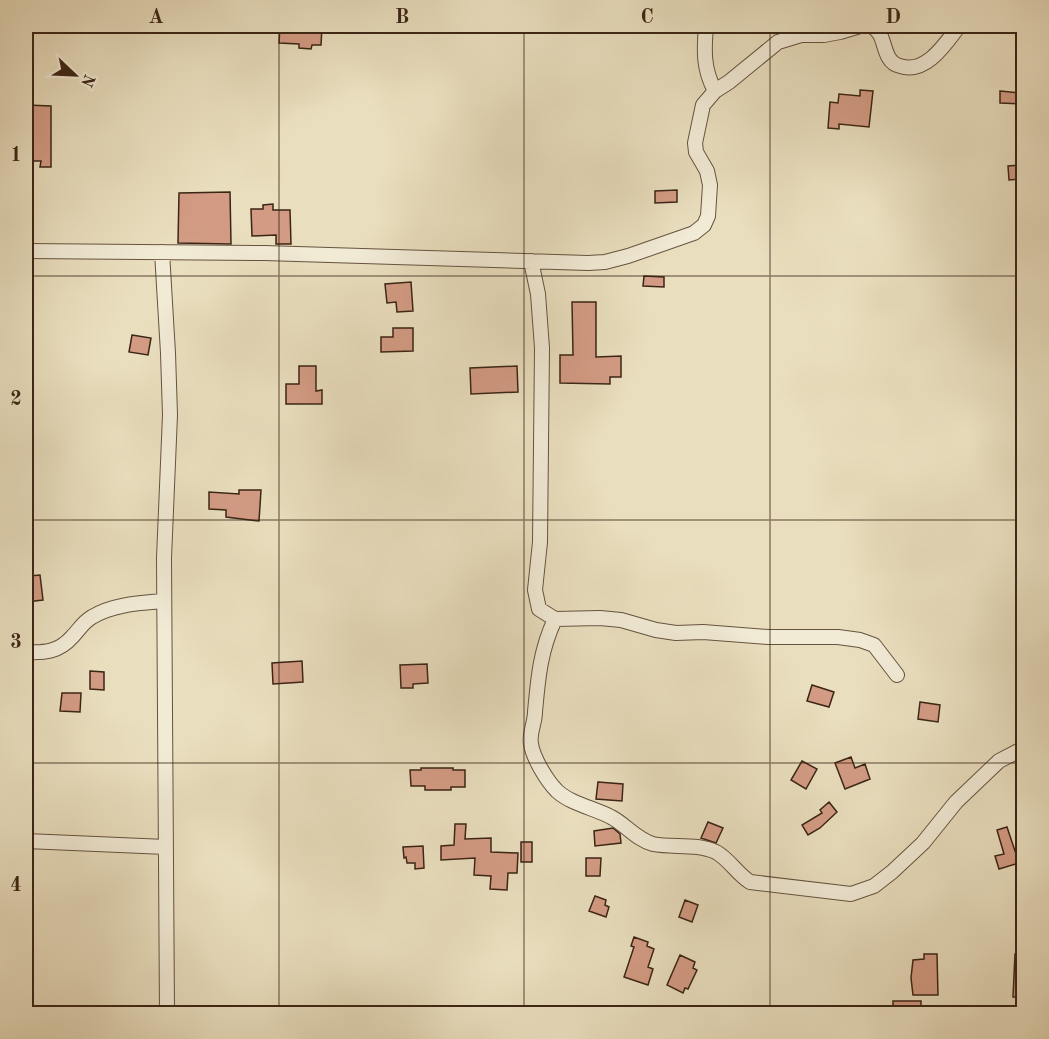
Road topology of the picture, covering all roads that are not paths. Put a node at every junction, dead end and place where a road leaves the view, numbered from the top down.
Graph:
1 (706, 26) edge
2 (860, 26) edge
3 (871, 26) edge
4 (960, 26) edge
5 (715, 91) junction
6 (26, 251) edge
7 (162, 252) junction
8 (531, 261) junction
9 (164, 601) junction
10 (555, 620) junction
11 (26, 652) edge
12 (897, 675) dead end
13 (1023, 748) edge
14 (26, 841) edge
15 (166, 847) junction
16 (167, 1014) edge

1 - 5 street
2 - 5 street
3 - 4 street
5 - 8 street
6 - 7 street
7 - 8 street
7 - 9 street
8 - 10 street
9 - 11 street
9 - 15 street
10 - 12 street
10 - 13 street
14 - 15 street
15 - 16 street

